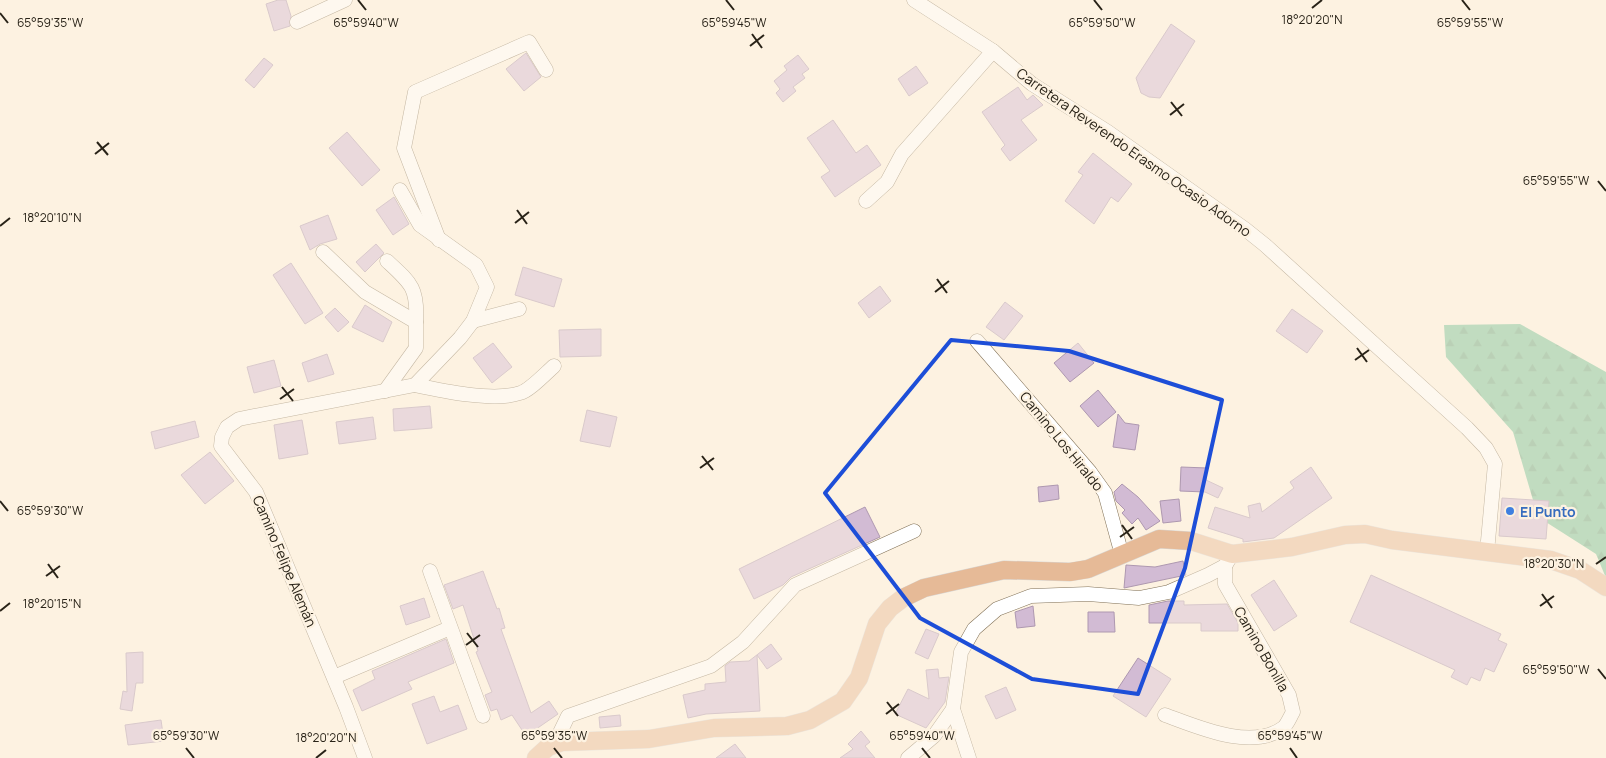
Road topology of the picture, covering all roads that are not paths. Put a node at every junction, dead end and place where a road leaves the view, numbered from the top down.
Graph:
1 (345, 0) edge
2 (914, 0) edge
3 (297, 22) dead end
4 (993, 51) junction
5 (546, 70) dead end
6 (400, 190) dead end
7 (866, 202) dead end
8 (439, 241) junction
9 (323, 252) dead end
10 (387, 261) dead end
11 (519, 309) dead end
12 (473, 321) junction
13 (416, 322) junction
14 (977, 341) dead end
15 (554, 366) dead end
16 (415, 385) junction
17 (385, 391) junction
18 (914, 531) dead end
19 (1487, 552) junction
20 (1122, 555) junction
21 (1228, 560) junction
22 (430, 572) dead end
23 (1606, 587) edge
24 (450, 628) junction
25 (334, 677) junction
26 (953, 708) junction
27 (1165, 715) dead end
28 (483, 716) dead end
29 (554, 745) junction
30 (365, 758) edge
31 (536, 758) edge
32 (908, 758) edge
33 (969, 758) edge

1 - 3 street
2 - 4 street, Carretera Reverendo Erasmo Ocasio Adorno
4 - 7 street
4 - 19 street, Carretera Reverendo Erasmo Ocasio Adorno
5 - 8 street
6 - 8 street
8 - 12 street
9 - 13 street
10 - 13 street
11 - 12 street
12 - 16 street
13 - 17 street
14 - 20 street, Camino Los Hiraldo
15 - 16 street
16 - 17 street, Camino Felipe Alemán
17 - 25 street, Camino Felipe Alemán
18 - 29 street
19 - 21 main road
19 - 23 main road
20 - 21 main road
20 - 29 main road
21 - 26 street
21 - 27 street, Camino Bonilla
22 - 24 street
24 - 25 street
24 - 28 street
25 - 30 street, Camino Felipe Alemán
26 - 32 street
26 - 33 street
29 - 31 main road

